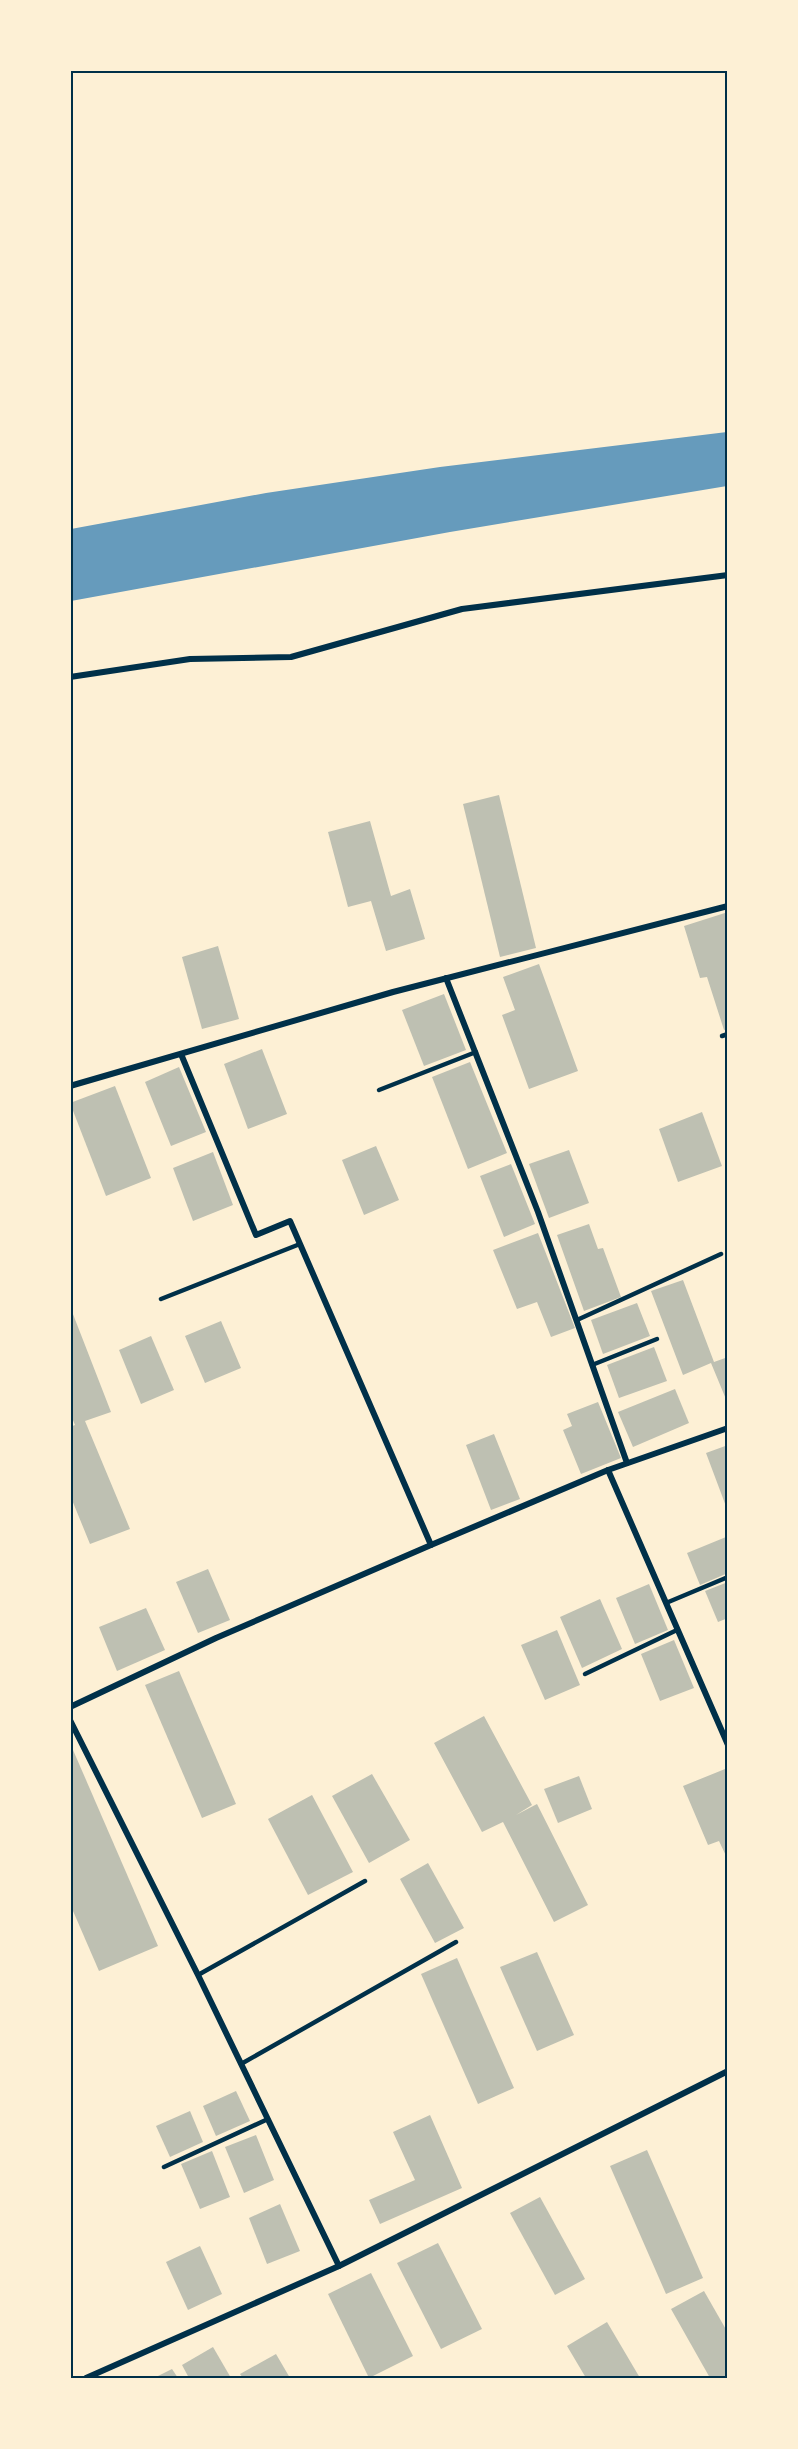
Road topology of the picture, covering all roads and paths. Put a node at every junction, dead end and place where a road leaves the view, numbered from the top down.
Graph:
1 (728, 575) edge
2 (70, 677) edge
3 (728, 906) edge
4 (447, 978) junction
5 (476, 1052) junction
6 (181, 1054) junction
7 (70, 1086) edge
8 (379, 1090) dead end
9 (300, 1244) junction
10 (721, 1254) dead end
11 (161, 1299) dead end
12 (577, 1320) junction
13 (657, 1338) dead end
14 (592, 1365) junction
15 (728, 1428) edge
16 (627, 1463) junction
17 (608, 1470) junction
18 (431, 1545) junction
19 (728, 1577) edge
20 (666, 1603) junction
21 (677, 1630) junction
22 (585, 1674) dead end
23 (70, 1707) edge
24 (70, 1720) edge
25 (728, 1745) edge
26 (365, 1881) dead end
27 (456, 1942) dead end
28 (198, 1975) junction
29 (241, 2064) junction
30 (728, 2071) edge
31 (268, 2118) junction
32 (164, 2167) dead end
33 (339, 2266) junction
34 (86, 2379) edge

1 - 2 street
3 - 4 street
4 - 5 street
4 - 6 street
5 - 8 lane
5 - 12 street
6 - 7 street
6 - 9 street
9 - 11 lane
9 - 18 street
10 - 12 lane
12 - 14 street
13 - 14 lane
14 - 16 street
15 - 16 street
16 - 17 street
17 - 18 street
17 - 20 street
18 - 23 street
19 - 20 lane
20 - 21 street
21 - 22 lane
21 - 25 street
24 - 28 street
26 - 28 lane
27 - 29 lane
28 - 29 street
29 - 31 street
30 - 33 street
31 - 32 lane
31 - 33 street
33 - 34 street

